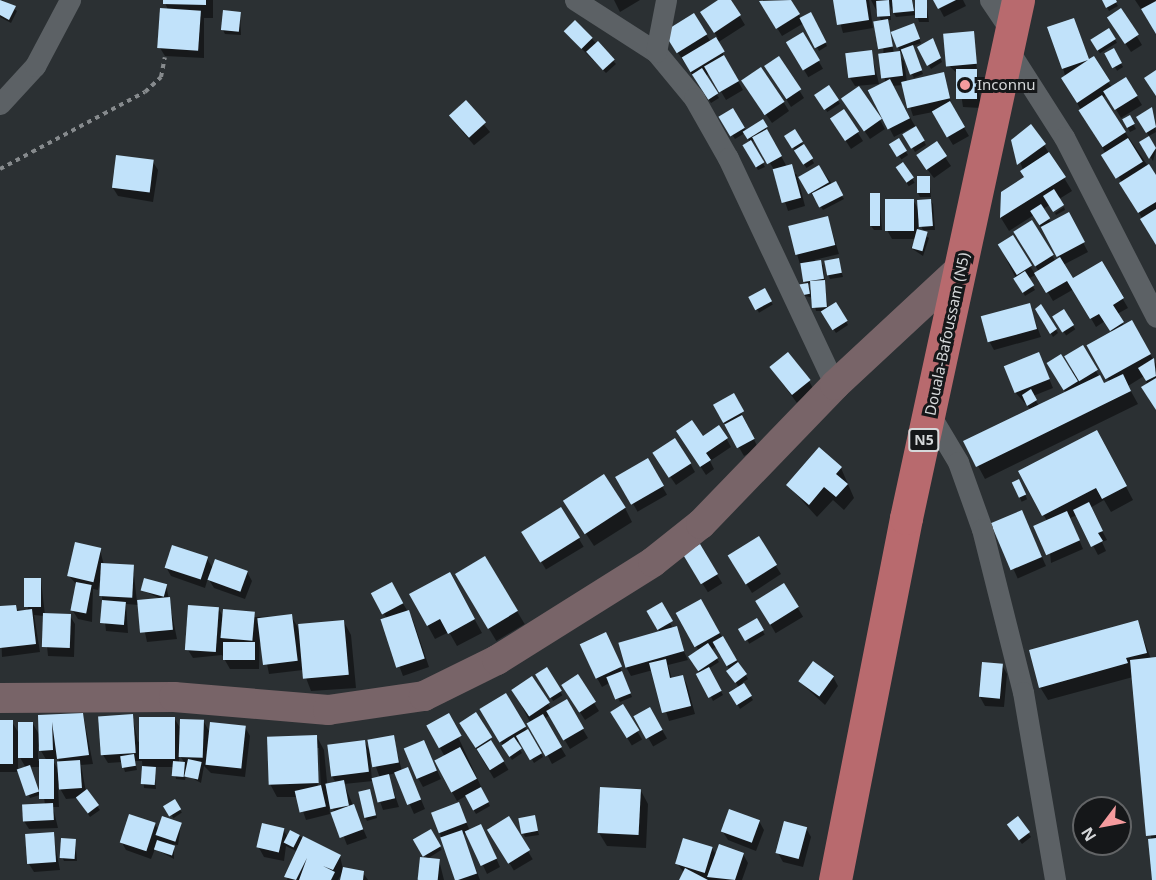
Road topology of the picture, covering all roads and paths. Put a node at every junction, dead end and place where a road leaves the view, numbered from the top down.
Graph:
1 (70, 0) edge
2 (574, 0) edge
3 (666, 0) edge
4 (990, 0) edge
5 (1012, 26) edge
6 (656, 52) junction
7 (165, 57) dead end
8 (0, 104) edge
9 (0, 169) edge
10 (962, 267) junction
11 (1156, 316) edge
12 (835, 385) junction
13 (930, 415) junction
14 (0, 698) edge
15 (835, 880) edge
16 (1055, 880) edge

1 - 8 street
2 - 6 street
3 - 6 street
4 - 5 street
5 - 10 highway, Douala-Bafoussam (N5) / N5
5 - 11 street
6 - 12 street
7 - 9 path
10 - 12 street
10 - 13 highway, Douala-Bafoussam (N5) / N5
12 - 14 street
13 - 15 highway, Douala-Bafoussam (N5) / N5
13 - 16 street

